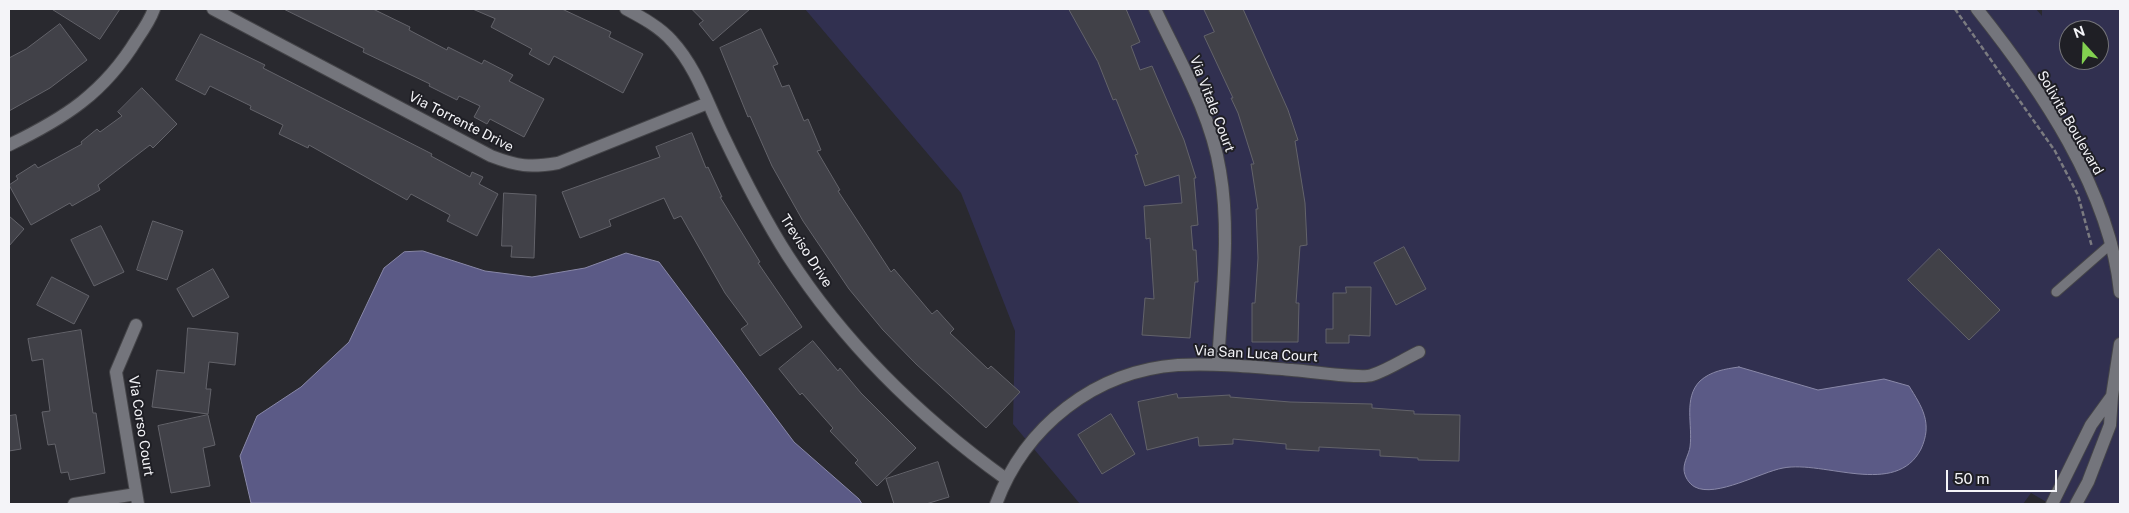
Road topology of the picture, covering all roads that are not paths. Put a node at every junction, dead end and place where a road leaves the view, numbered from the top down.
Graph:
1 (154, 9) edge
2 (213, 9) edge
3 (626, 9) edge
4 (1155, 9) edge
5 (1977, 9) edge
6 (708, 103) junction
7 (9, 145) edge
8 (2112, 243) junction
9 (2056, 292) dead end
10 (2120, 292) edge
11 (136, 325) dead end
12 (2120, 344) edge
13 (1419, 352) dead end
14 (1218, 365) junction
15 (2112, 396) junction
16 (1006, 479) junction
17 (137, 499) edge
18 (74, 504) edge
19 (996, 504) edge
20 (2052, 504) edge
21 (2076, 504) edge

1 - 7 street
2 - 6 street, Via Torrente Drive
3 - 6 street, Treviso Drive
4 - 14 street, Via Vitale Court
5 - 8 street, Solivita Boulevard
6 - 16 street, Treviso Drive
8 - 9 lane
8 - 10 street, Solivita Boulevard
11 - 17 street, Via Corso Court
12 - 15 street
13 - 14 street, Via San Luca Court
14 - 16 street, Via San Luca Court
15 - 20 street
15 - 21 street
16 - 19 street, Via San Luca Court
17 - 18 street

